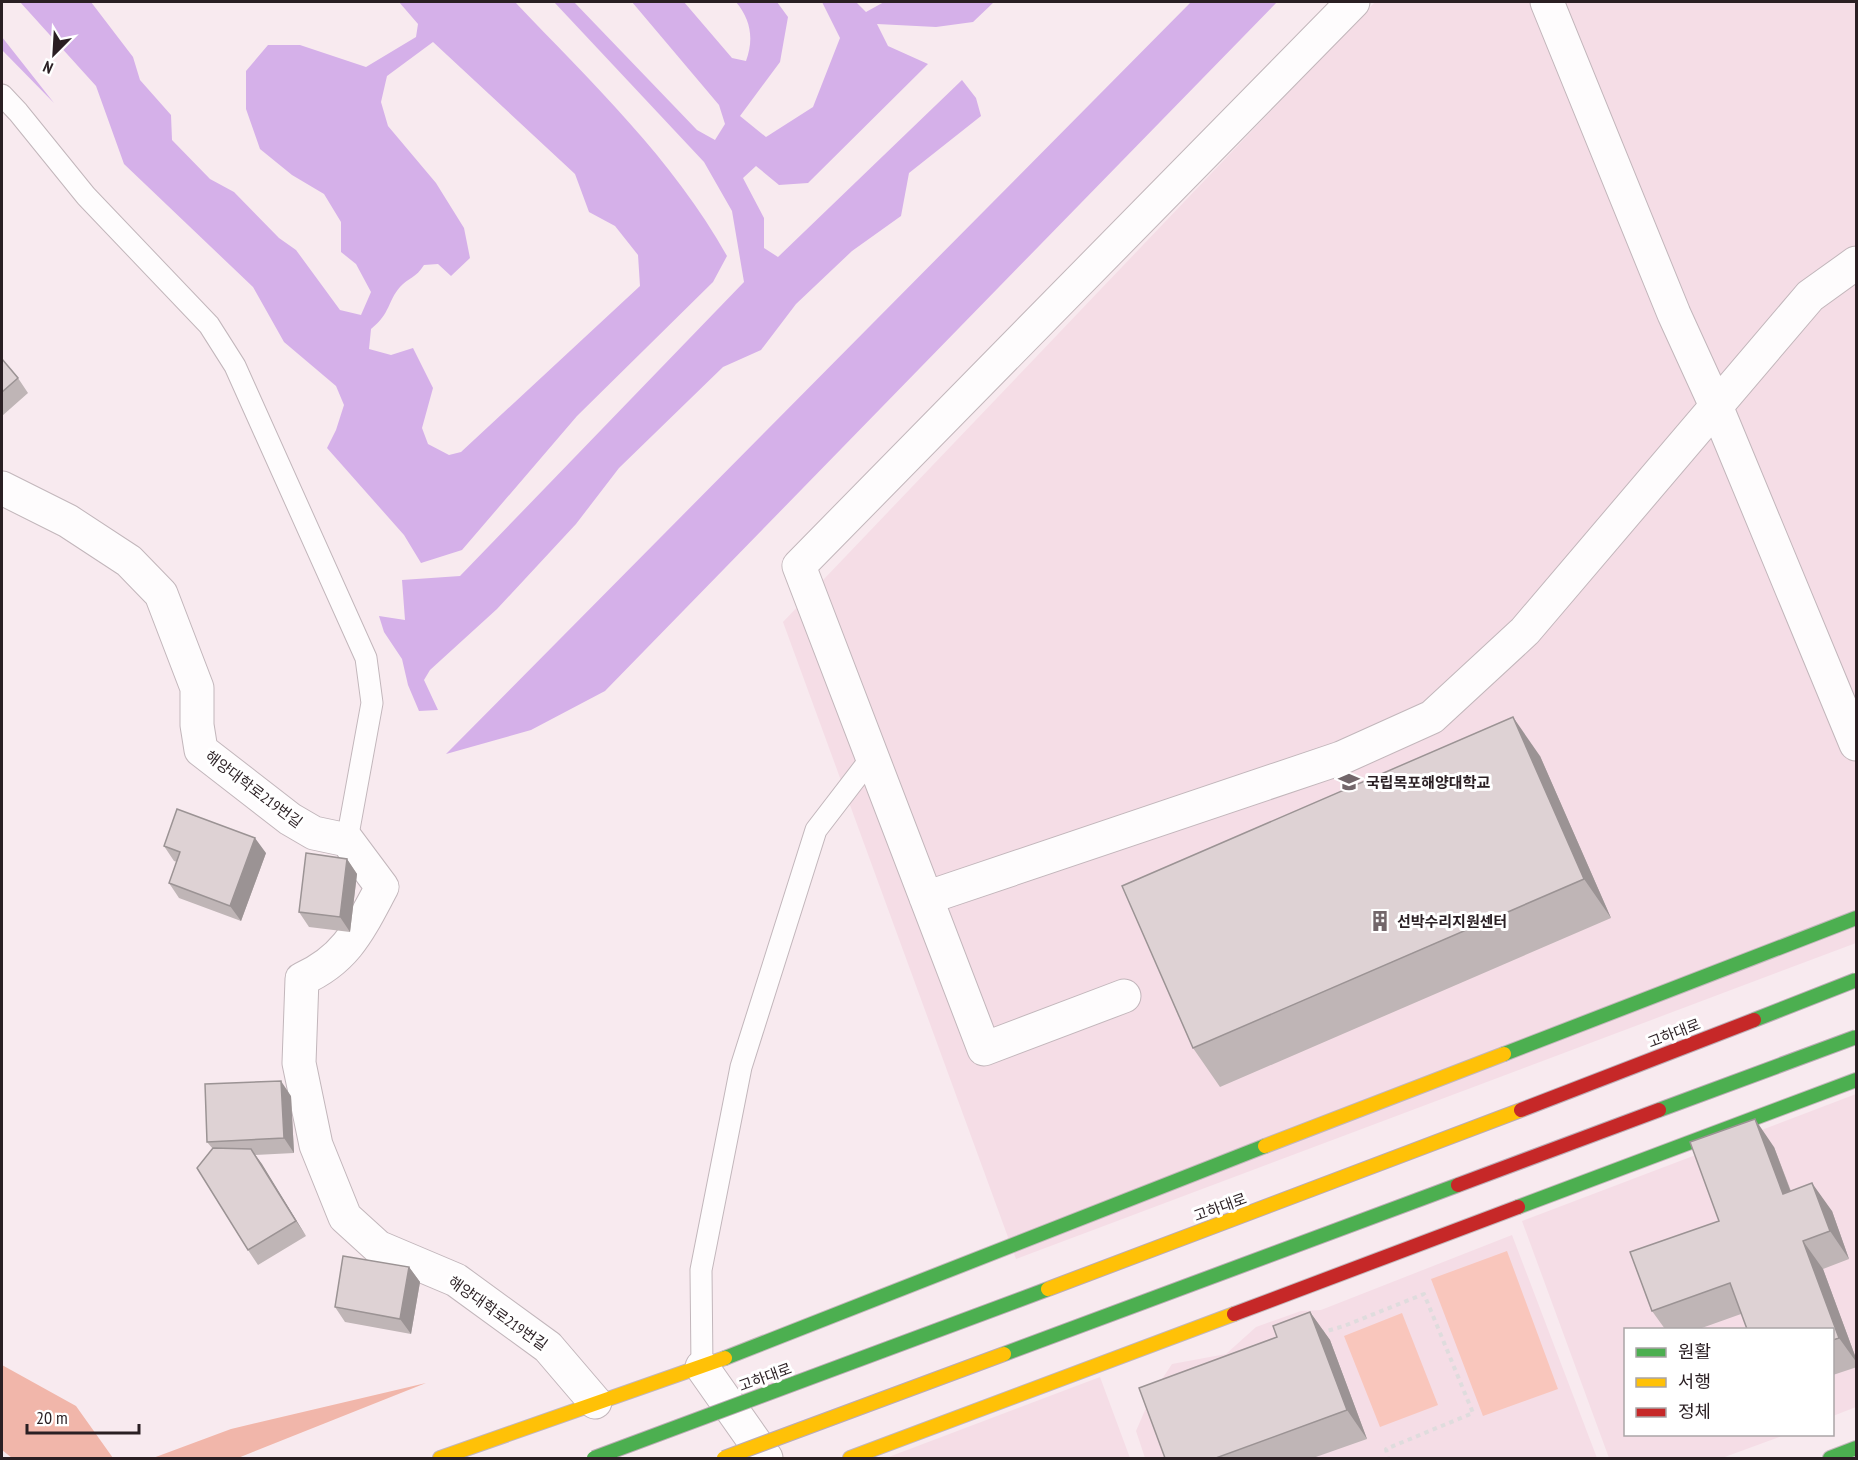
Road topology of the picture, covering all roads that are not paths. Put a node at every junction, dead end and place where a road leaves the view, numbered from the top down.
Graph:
1 (1353, 2) edge
2 (1547, 2) edge
3 (2, 95) edge
4 (1857, 263) edge
5 (1716, 406) junction
6 (2, 488) edge
7 (1857, 744) edge
8 (872, 757) junction
9 (347, 840) junction
10 (926, 898) junction
11 (1857, 918) edge
12 (1857, 980) edge
13 (1124, 996) dead end
14 (1857, 1037) edge
15 (1857, 1080) edge
16 (702, 1367) junction
17 (595, 1402) junction
18 (1857, 1448) edge
19 (440, 1458) edge
20 (594, 1458) edge
21 (724, 1458) edge
22 (766, 1458) edge
23 (850, 1458) edge
24 (1830, 1458) edge

1 - 8 street
2 - 5 street
3 - 9 lane
4 - 5 street
5 - 7 street
5 - 10 street
6 - 9 street, 해양대학로219번길
8 - 10 street
8 - 16 lane
9 - 17 street, 해양대학로219번길
10 - 13 street
11 - 16 main road
12 - 20 main road, 고하대로, bridge
14 - 21 main road, bridge
15 - 23 main road
16 - 17 main road
16 - 22 street
17 - 19 main road
18 - 24 main road

